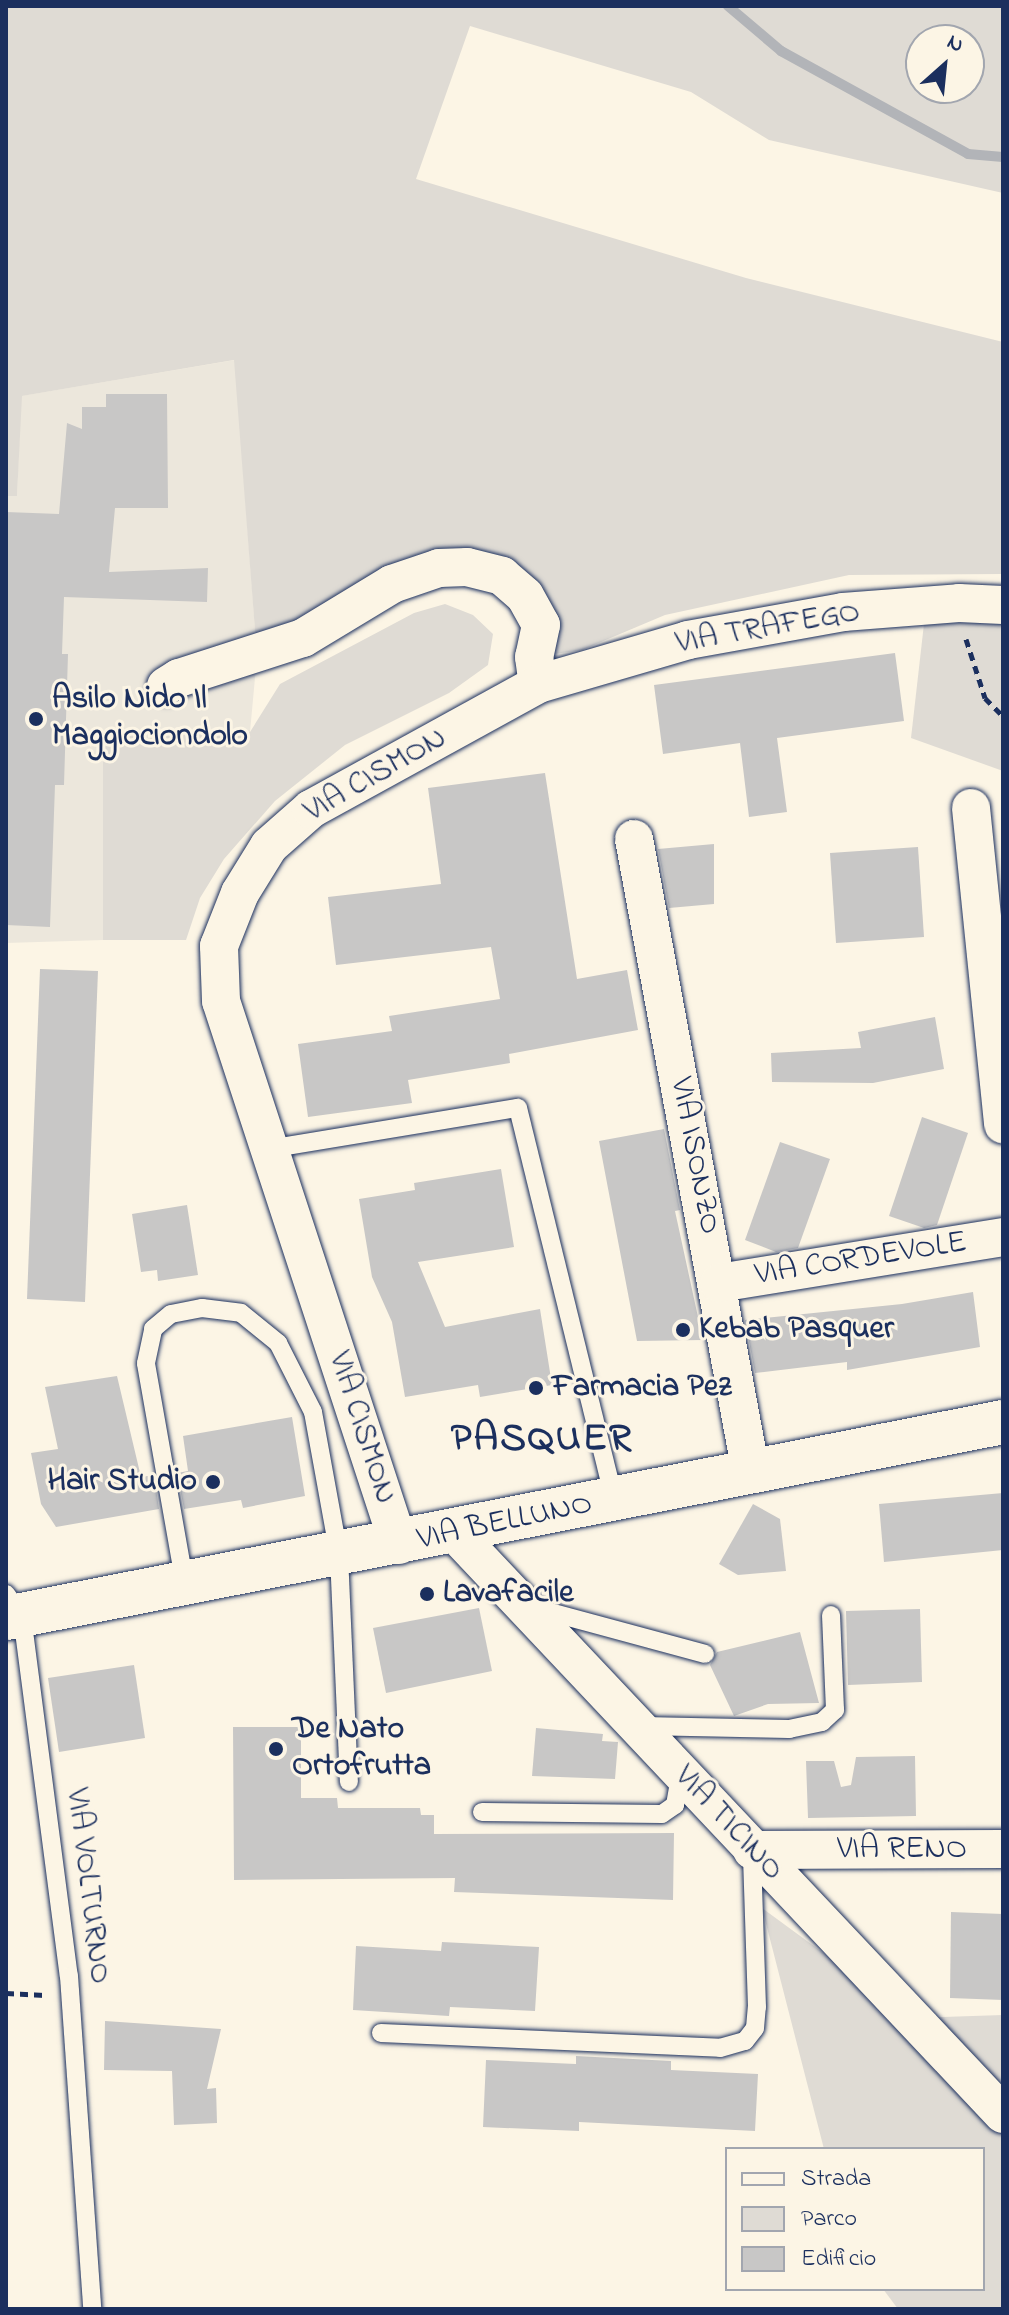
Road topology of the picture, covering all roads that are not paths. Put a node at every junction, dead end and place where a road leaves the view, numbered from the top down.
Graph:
1 (1003, 605) edge
2 (538, 684) junction
3 (166, 686) dead end
4 (971, 808) dead end
5 (634, 839) dead end
6 (999, 1043) edge
7 (1003, 1124) edge
8 (269, 1149) junction
9 (1003, 1237) edge
10 (719, 1283) junction
11 (1003, 1422) edge
12 (751, 1473) junction
13 (614, 1501) junction
14 (454, 1532) junction
15 (399, 1545) junction
16 (339, 1555) junction
17 (185, 1585) junction
18 (521, 1604) junction
19 (11, 1609) edge
20 (831, 1615) dead end
21 (705, 1654) dead end
22 (636, 1726) junction
23 (680, 1773) junction
24 (349, 1782) dead end
25 (482, 1812) dead end
26 (1003, 1849) edge
27 (752, 1850) junction
28 (381, 2033) dead end
29 (1003, 2114) edge
30 (92, 2309) edge

1 - 2 street, VIA TRAFEGO
2 - 3 street
2 - 8 street, VIA CISMON
4 - 6 street
5 - 10 street, VIA ISONZO
6 - 7 street
8 - 13 lane
8 - 15 street, VIA CISMON
9 - 10 street, VIA CORDEVOLE
10 - 12 street, VIA ISONZO
11 - 12 main road, VIA BELLUNO
12 - 13 main road, VIA BELLUNO
13 - 14 main road, VIA BELLUNO
14 - 15 main road, VIA BELLUNO
14 - 18 street, VIA TICINO
15 - 16 main road, VIA BELLUNO
16 - 17 main road, VIA BELLUNO
16 - 17 lane
16 - 24 lane
17 - 19 main road, VIA BELLUNO
18 - 21 lane
18 - 22 street, VIA TICINO
19 - 30 lane, VIA VOLTURNO
20 - 22 lane
22 - 23 street, VIA TICINO
23 - 25 lane
23 - 27 street, VIA TICINO
26 - 27 street, VIA RENO
27 - 28 lane
27 - 29 street, VIA TICINO

